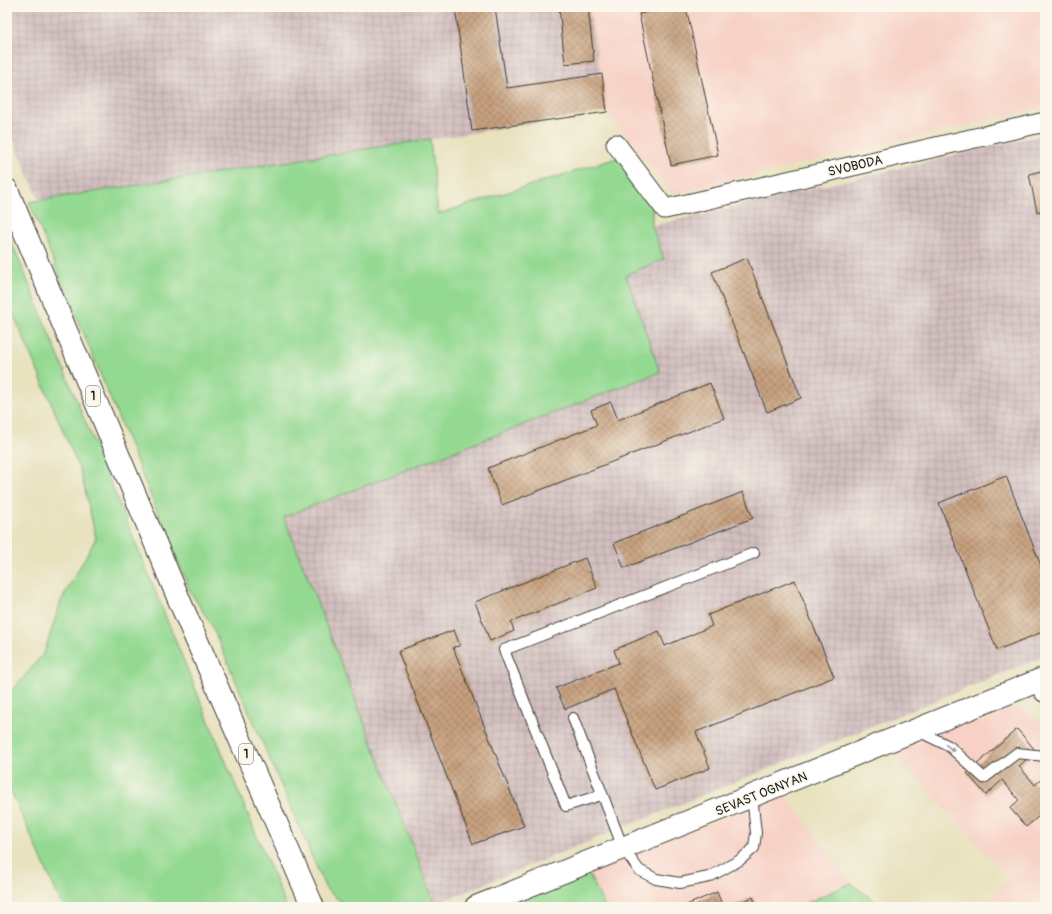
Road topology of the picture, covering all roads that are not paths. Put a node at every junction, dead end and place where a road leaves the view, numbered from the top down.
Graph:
1 (1045, 122) edge
2 (616, 144) dead end
3 (7, 190) edge
4 (754, 553) dead end
5 (1043, 683) edge
6 (573, 718) dead end
7 (916, 730) junction
8 (1045, 756) edge
9 (601, 795) junction
10 (752, 796) junction
11 (623, 848) junction
12 (313, 907) edge
13 (476, 907) edge

1 - 2 street, SVOBODA
3 - 12 main road, 1
4 - 9 lane
5 - 7 main road, SEVAST OGNYAN
6 - 9 lane
7 -> 8 lane
7 - 10 main road, SEVAST OGNYAN
9 - 11 lane
10 - 11 main road, SEVAST OGNYAN
10 - 11 lane
11 - 13 main road, SEVAST OGNYAN

